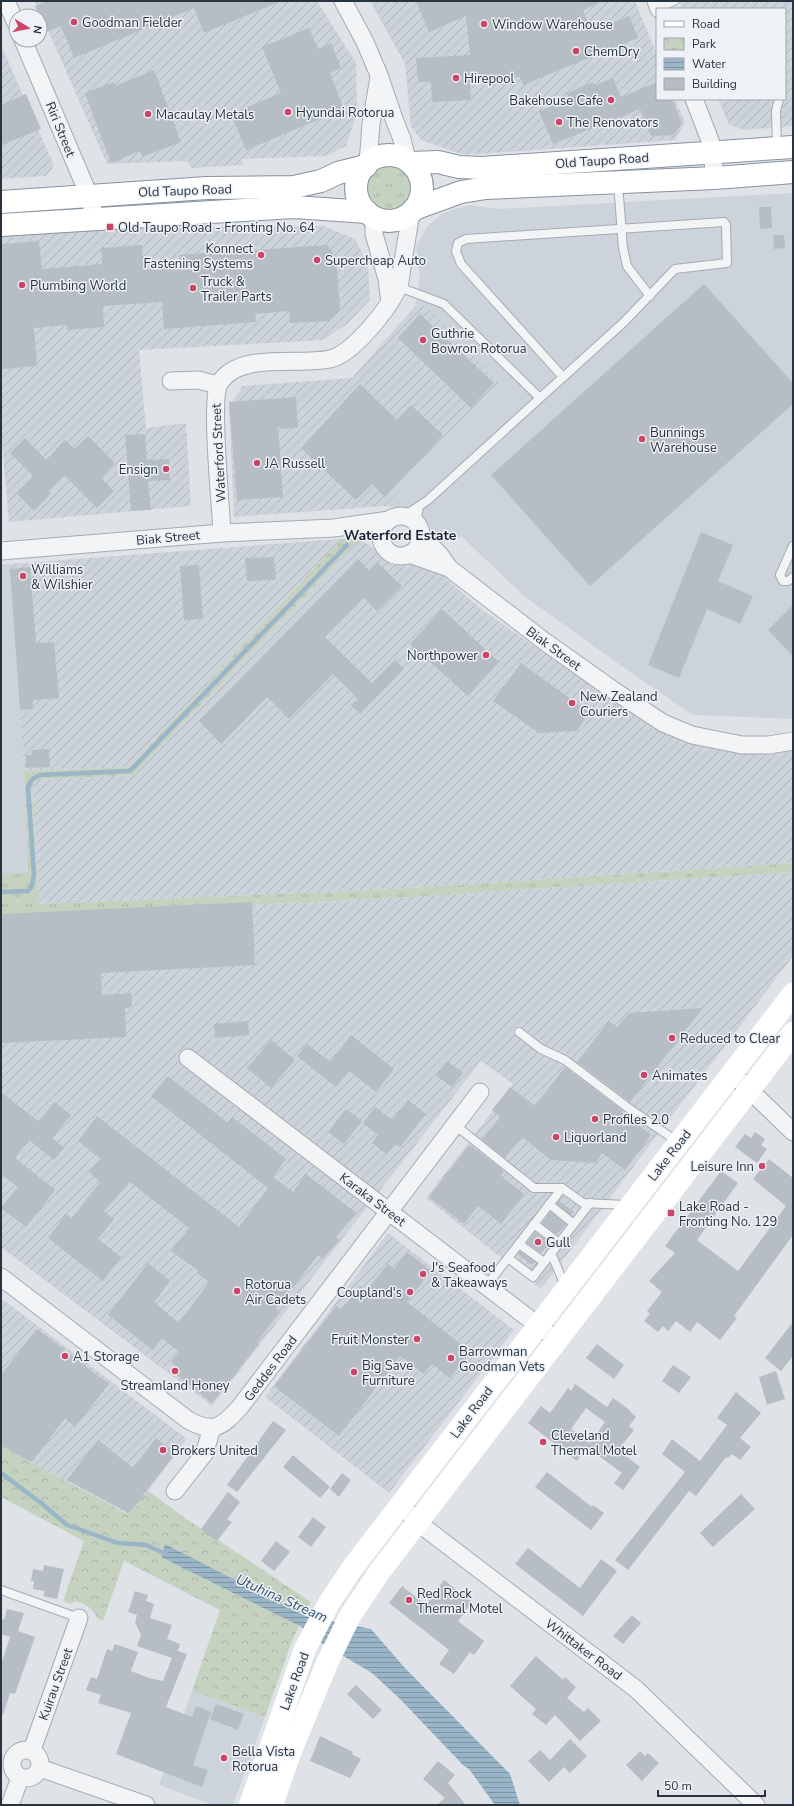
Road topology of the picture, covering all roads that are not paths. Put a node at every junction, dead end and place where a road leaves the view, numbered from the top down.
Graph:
1 (343, 1) edge
2 (674, 1) edge
3 (658, 6) edge
4 (27, 48) edge
5 (379, 75) junction
6 (694, 100) edge
7 (774, 100) edge
8 (779, 100) edge
9 (776, 111) junction
10 (785, 148) edge
11 (713, 153) junction
12 (409, 162) junction
13 (367, 164) junction
14 (793, 172) edge
15 (715, 178) junction
16 (618, 183) junction
17 (88, 195) junction
18 (1, 202) edge
19 (412, 211) junction
20 (370, 215) junction
21 (96, 220) junction
22 (1, 225) edge
23 (622, 228) junction
24 (399, 287) junction
25 (650, 296) junction
26 (390, 302) junction
27 (564, 377) junction
28 (171, 381) dead end
29 (218, 385) junction
30 (540, 398) junction
31 (410, 520) junction
32 (334, 528) junction
33 (222, 532) junction
34 (381, 539) junction
35 (793, 546) edge
36 (1, 551) edge
37 (409, 554) junction
38 (449, 568) junction
39 (793, 577) edge
40 (793, 740) edge
41 (793, 994) edge
42 (519, 1032) dead end
43 (793, 1033) edge
44 (188, 1058) dead end
45 (732, 1073) junction
46 (749, 1089) junction
47 (480, 1092) dead end
48 (455, 1125) junction
49 (793, 1132) edge
50 (679, 1142) junction
51 (562, 1188) junction
52 (549, 1204) junction
53 (590, 1204) junction
54 (630, 1205) junction
55 (389, 1212) junction
56 (534, 1224) junction
57 (574, 1224) junction
58 (559, 1243) junction
59 (519, 1244) junction
60 (551, 1253) junction
61 (508, 1258) junction
62 (544, 1262) junction
63 (1, 1277) edge
64 (486, 1286) junction
65 (566, 1288) junction
66 (538, 1325) junction
67 (557, 1340) junction
68 (212, 1428) junction
69 (175, 1491) dead end
70 (400, 1505) junction
71 (417, 1521) junction
72 (1, 1590) edge
73 (79, 1618) joint
74 (32, 1750) junction
75 (7, 1757) edge
76 (40, 1768) junction
77 (20, 1778) junction
78 (10, 1805) edge
79 (146, 1805) edge
80 (250, 1805) edge
81 (272, 1805) edge
82 (756, 1805) edge

1 - 5 street
2 - 3 lane
4 - 17 street, Riri Street
5 - 12 street
5 - 13 street
6 - 11 street
7 - 9 lane
8 - 9 lane
9 - 10 lane
10 - 11 main road, Old Taupo Road
11 - 12 main road, Old Taupo Road
11 - 15 street
12 - 13 main road
12 - 19 main road
13 - 17 main road, Old Taupo Road
13 - 20 main road
14 - 15 main road, Old Taupo Road
15 - 16 main road, Old Taupo Road
16 - 19 main road, Old Taupo Road
16 - 23 lane
17 - 18 main road, Old Taupo Road
17 - 21 street, Riri Street
19 - 20 main road
19 - 24 street, Waterford Street
20 - 21 main road, Old Taupo Road
20 - 26 street
21 - 22 main road, Old Taupo Road
23 - 25 lane
23 - 25 lane
23 - 27 lane
24 - 26 street, Waterford Street
24 - 30 lane
25 - 27 lane
26 - 29 street, Waterford Street
27 - 30 lane
28 - 29 street
29 - 33 street, Waterford Street
30 - 31 lane
31 - 32 street, Biak Street
31 - 34 street
31 - 37 street
31 - 38 street, Biak Street
32 - 33 street, Biak Street
32 - 34 street, Biak Street
33 - 36 street, Biak Street
34 - 37 street
35 - 39 lane
37 - 38 street, Biak Street
38 - 40 street, Biak Street
41 - 45 main road, Lake Road
42 - 50 lane
43 - 46 main road, Lake Road
44 - 55 street, Karaka Street
45 - 46 street
45 - 50 main road, Lake Road
46 - 49 street
46 - 67 main road, Lake Road
47 - 48 street, Geddes Road
48 - 51 lane
48 - 55 street, Geddes Road
50 - 54 main road, Lake Road
51 - 52 lane
51 - 53 lane
52 - 56 lane
52 - 57 lane
53 - 54 lane
53 - 57 lane
54 - 65 main road, Lake Road
55 - 64 street, Karaka Street
55 - 68 street, Geddes Road
56 - 58 lane
56 - 59 lane
57 - 58 lane
58 - 60 lane
59 - 61 lane
59 - 62 lane
60 - 62 lane
60 - 65 lane
61 - 62 lane
61 - 64 lane
63 - 68 street
64 - 66 street, Karaka Street
65 - 66 main road, Lake Road
66 - 67 street, Karaka Street
66 - 70 main road, Lake Road
67 - 71 main road, Lake Road
68 - 69 street
70 - 71 street, Whittaker Road
70 - 80 main road, Lake Road
71 - 81 main road, Lake Road
71 - 82 street, Whittaker Road
72 - 73 lane
73 - 74 street, Kuirau Street
74 - 75 street
74 - 76 street
75 - 77 street
76 - 77 street
76 - 79 street
77 - 78 street

